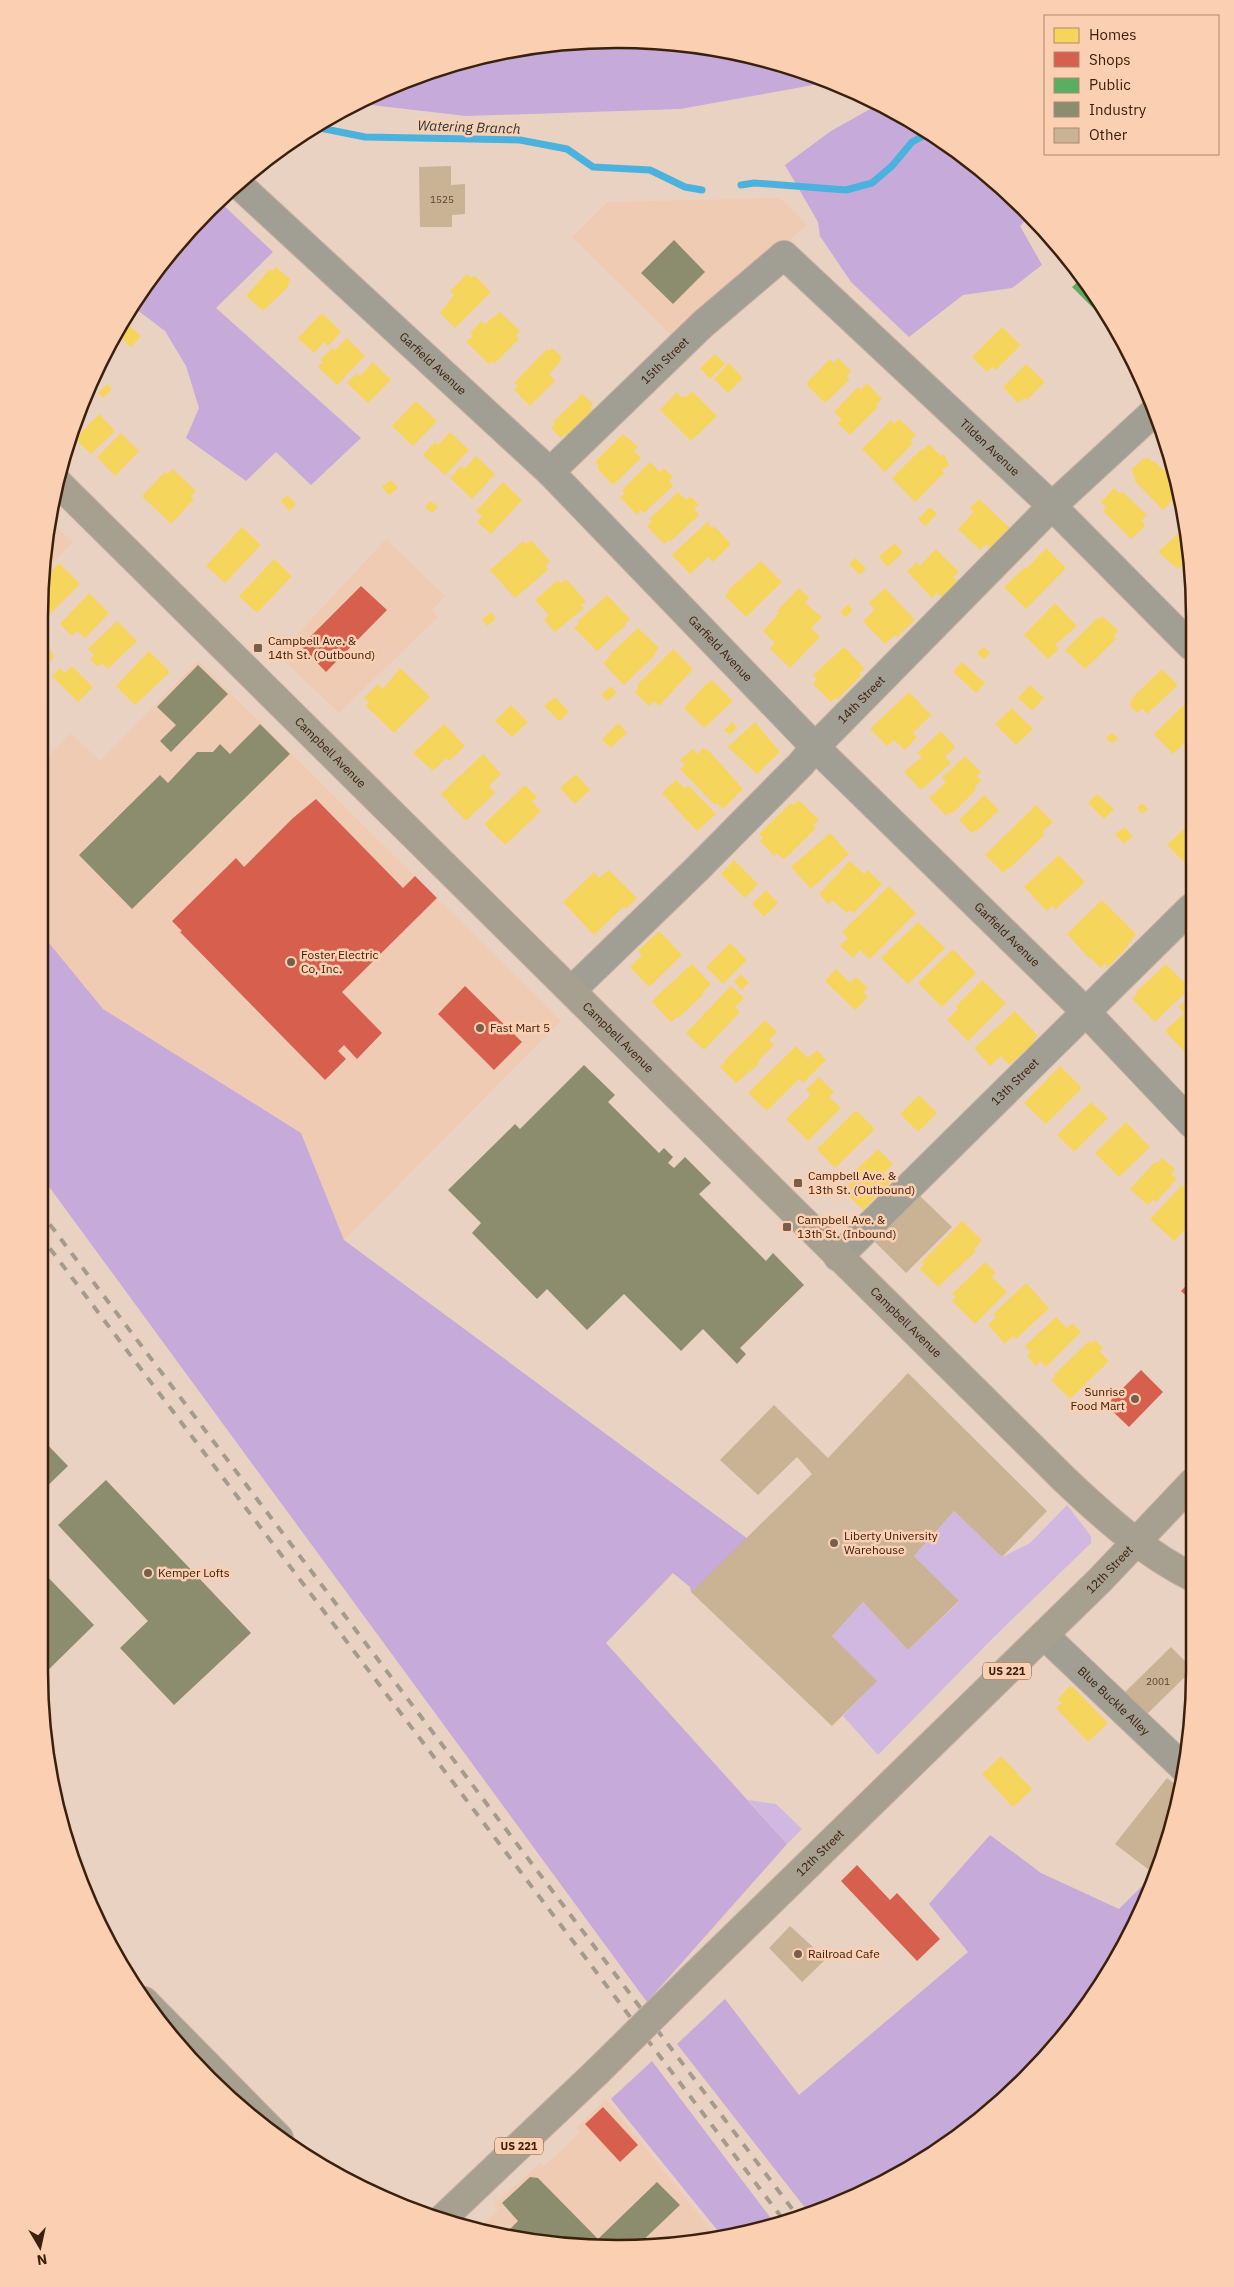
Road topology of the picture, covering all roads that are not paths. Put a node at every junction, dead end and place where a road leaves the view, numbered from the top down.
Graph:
1 (243, 188) edge
2 (784, 255) joint
3 (1149, 416) edge
4 (550, 472) junction
5 (63, 488) edge
6 (1052, 506) junction
7 (1186, 641) edge
8 (815, 747) junction
9 (1186, 914) edge
10 (572, 990) junction
11 (1085, 1011) junction
12 (1186, 1118) edge
13 (838, 1257) junction
14 (1186, 1490) edge
15 (1138, 1542) junction
16 (1186, 1574) edge
17 (1044, 1635) junction
18 (1179, 1763) edge
19 (205, 2063) edge
20 (222, 2080) edge
21 (449, 2214) edge

1 - 4 street, Garfield Avenue
2 - 4 street, 15th Street
2 - 6 street, Tilden Avenue
3 - 6 street, 14th Street
4 - 8 street, Garfield Avenue
5 - 10 main road, Campbell Avenue
6 - 7 street, Tilden Avenue
6 - 8 street, 14th Street
8 - 10 street, 14th Street
8 - 11 street, Garfield Avenue
9 - 11 street, 13th Street
10 - 13 main road, Campbell Avenue
11 - 12 street, Garfield Avenue
11 - 13 street, 13th Street
13 - 15 main road, Campbell Avenue
14 - 15 main road, 12th Street / US 221
15 - 16 main road, Campbell Avenue
15 - 17 main road, 12th Street / US 221
17 - 18 street, Blue Buckle Alley
17 - 21 main road, 12th Street / US 221, bridge
19 - 20 main road

